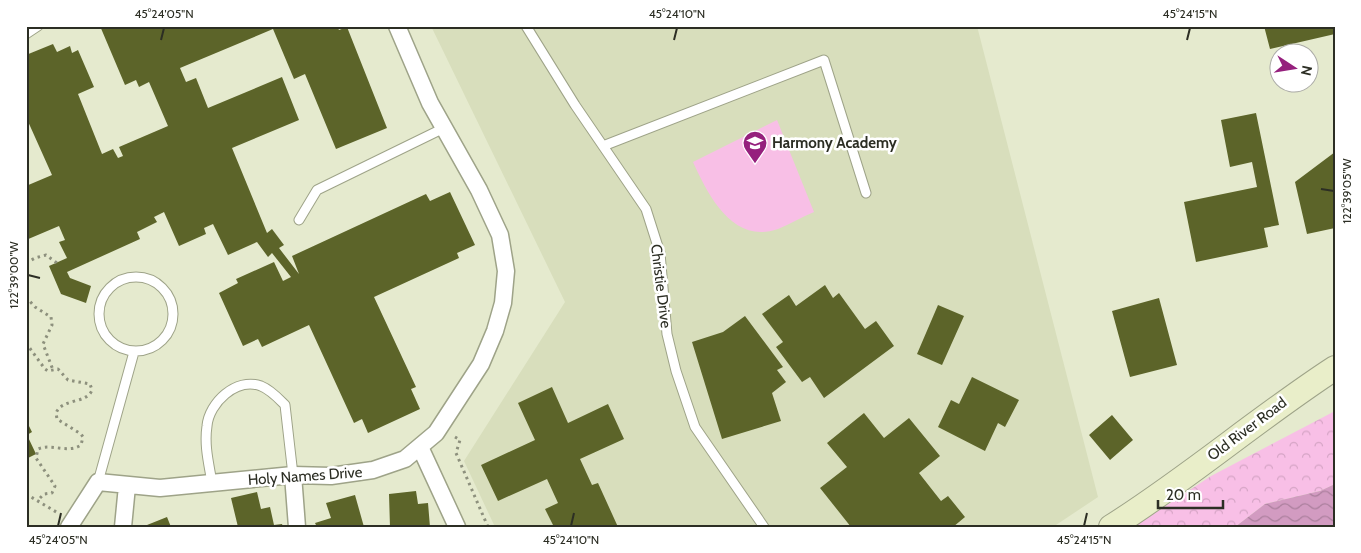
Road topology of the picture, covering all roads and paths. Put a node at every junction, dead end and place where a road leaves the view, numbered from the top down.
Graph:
1 (38, 26) edge
2 (397, 26) edge
3 (526, 26) edge
4 (26, 34) edge
5 (444, 128) junction
6 (603, 146) junction
7 (866, 193) dead end
8 (299, 220) dead end
9 (26, 263) edge
10 (57, 263) dead end
11 (26, 297) edge
12 (26, 343) edge
13 (134, 352) junction
14 (1335, 368) edge
15 (53, 370) junction
16 (420, 447) junction
17 (456, 453) dead end
18 (293, 475) junction
19 (98, 482) junction
20 (212, 484) junction
21 (127, 486) junction
22 (26, 494) edge
23 (38, 500) junction
24 (71, 525) edge
25 (123, 527) edge
26 (297, 527) edge
27 (457, 527) edge
28 (488, 527) edge
29 (764, 527) edge
30 (1111, 527) edge

1 - 4 lane
2 - 5 street, Holy Names Drive
3 - 6 lane, Christie Drive
5 - 8 lane
5 - 16 street, Holy Names Drive
6 - 7 lane
6 - 29 lane, Christie Drive
9 - 10 path
11 - 15 path
12 - 15 path
13 - 13 lane
13 - 19 lane
14 - 30 street, Old River Road
15 - 23 path
16 - 18 street, Holy Names Drive
16 - 27 street
17 - 28 path
18 - 20 street, Holy Names Drive
18 - 20 lane
18 - 26 street
19 - 21 street, Holy Names Drive
19 - 24 street
20 - 21 street, Holy Names Drive
21 - 25 street
22 - 23 path
23 - 24 path

